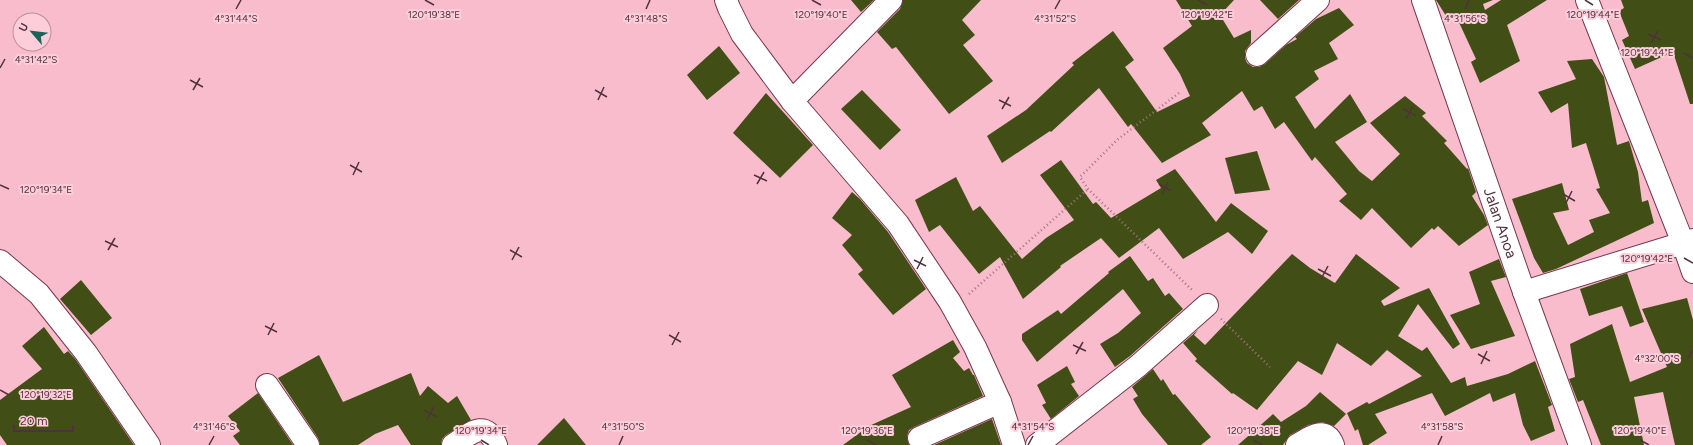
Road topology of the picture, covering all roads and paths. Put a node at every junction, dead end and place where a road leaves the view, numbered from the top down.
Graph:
1 (726, 0) edge
2 (891, 0) edge
3 (1318, 0) edge
4 (1423, 0) edge
5 (1587, 0) edge
6 (1257, 55) dead end
7 (1179, 93) dead end
8 (792, 101) junction
9 (1088, 189) junction
10 (1688, 241) edge
11 (0, 261) edge
12 (1693, 272) edge
13 (1524, 292) junction
14 (970, 294) dead end
15 (1207, 305) junction
16 (1270, 367) dead end
17 (267, 385) dead end
18 (1000, 402) junction
19 (919, 438) dead end
20 (148, 445) edge
21 (308, 445) edge
22 (453, 445) edge
23 (496, 445) edge
24 (1014, 445) edge
25 (1038, 445) edge
26 (1297, 445) edge
27 (1333, 445) edge
28 (1580, 445) edge

1 - 8 street
2 - 8 street
3 - 6 street
4 - 13 street, Jalan Anoa
5 - 10 street
7 - 9 path
8 - 18 street
9 - 14 path
9 - 15 path
10 - 12 street
10 - 13 street
11 - 20 street
13 - 28 street, Jalan Anoa
15 - 16 path
15 - 25 street
17 - 21 street
18 - 19 street
18 - 24 street
22 - 23 street
26 - 27 street

